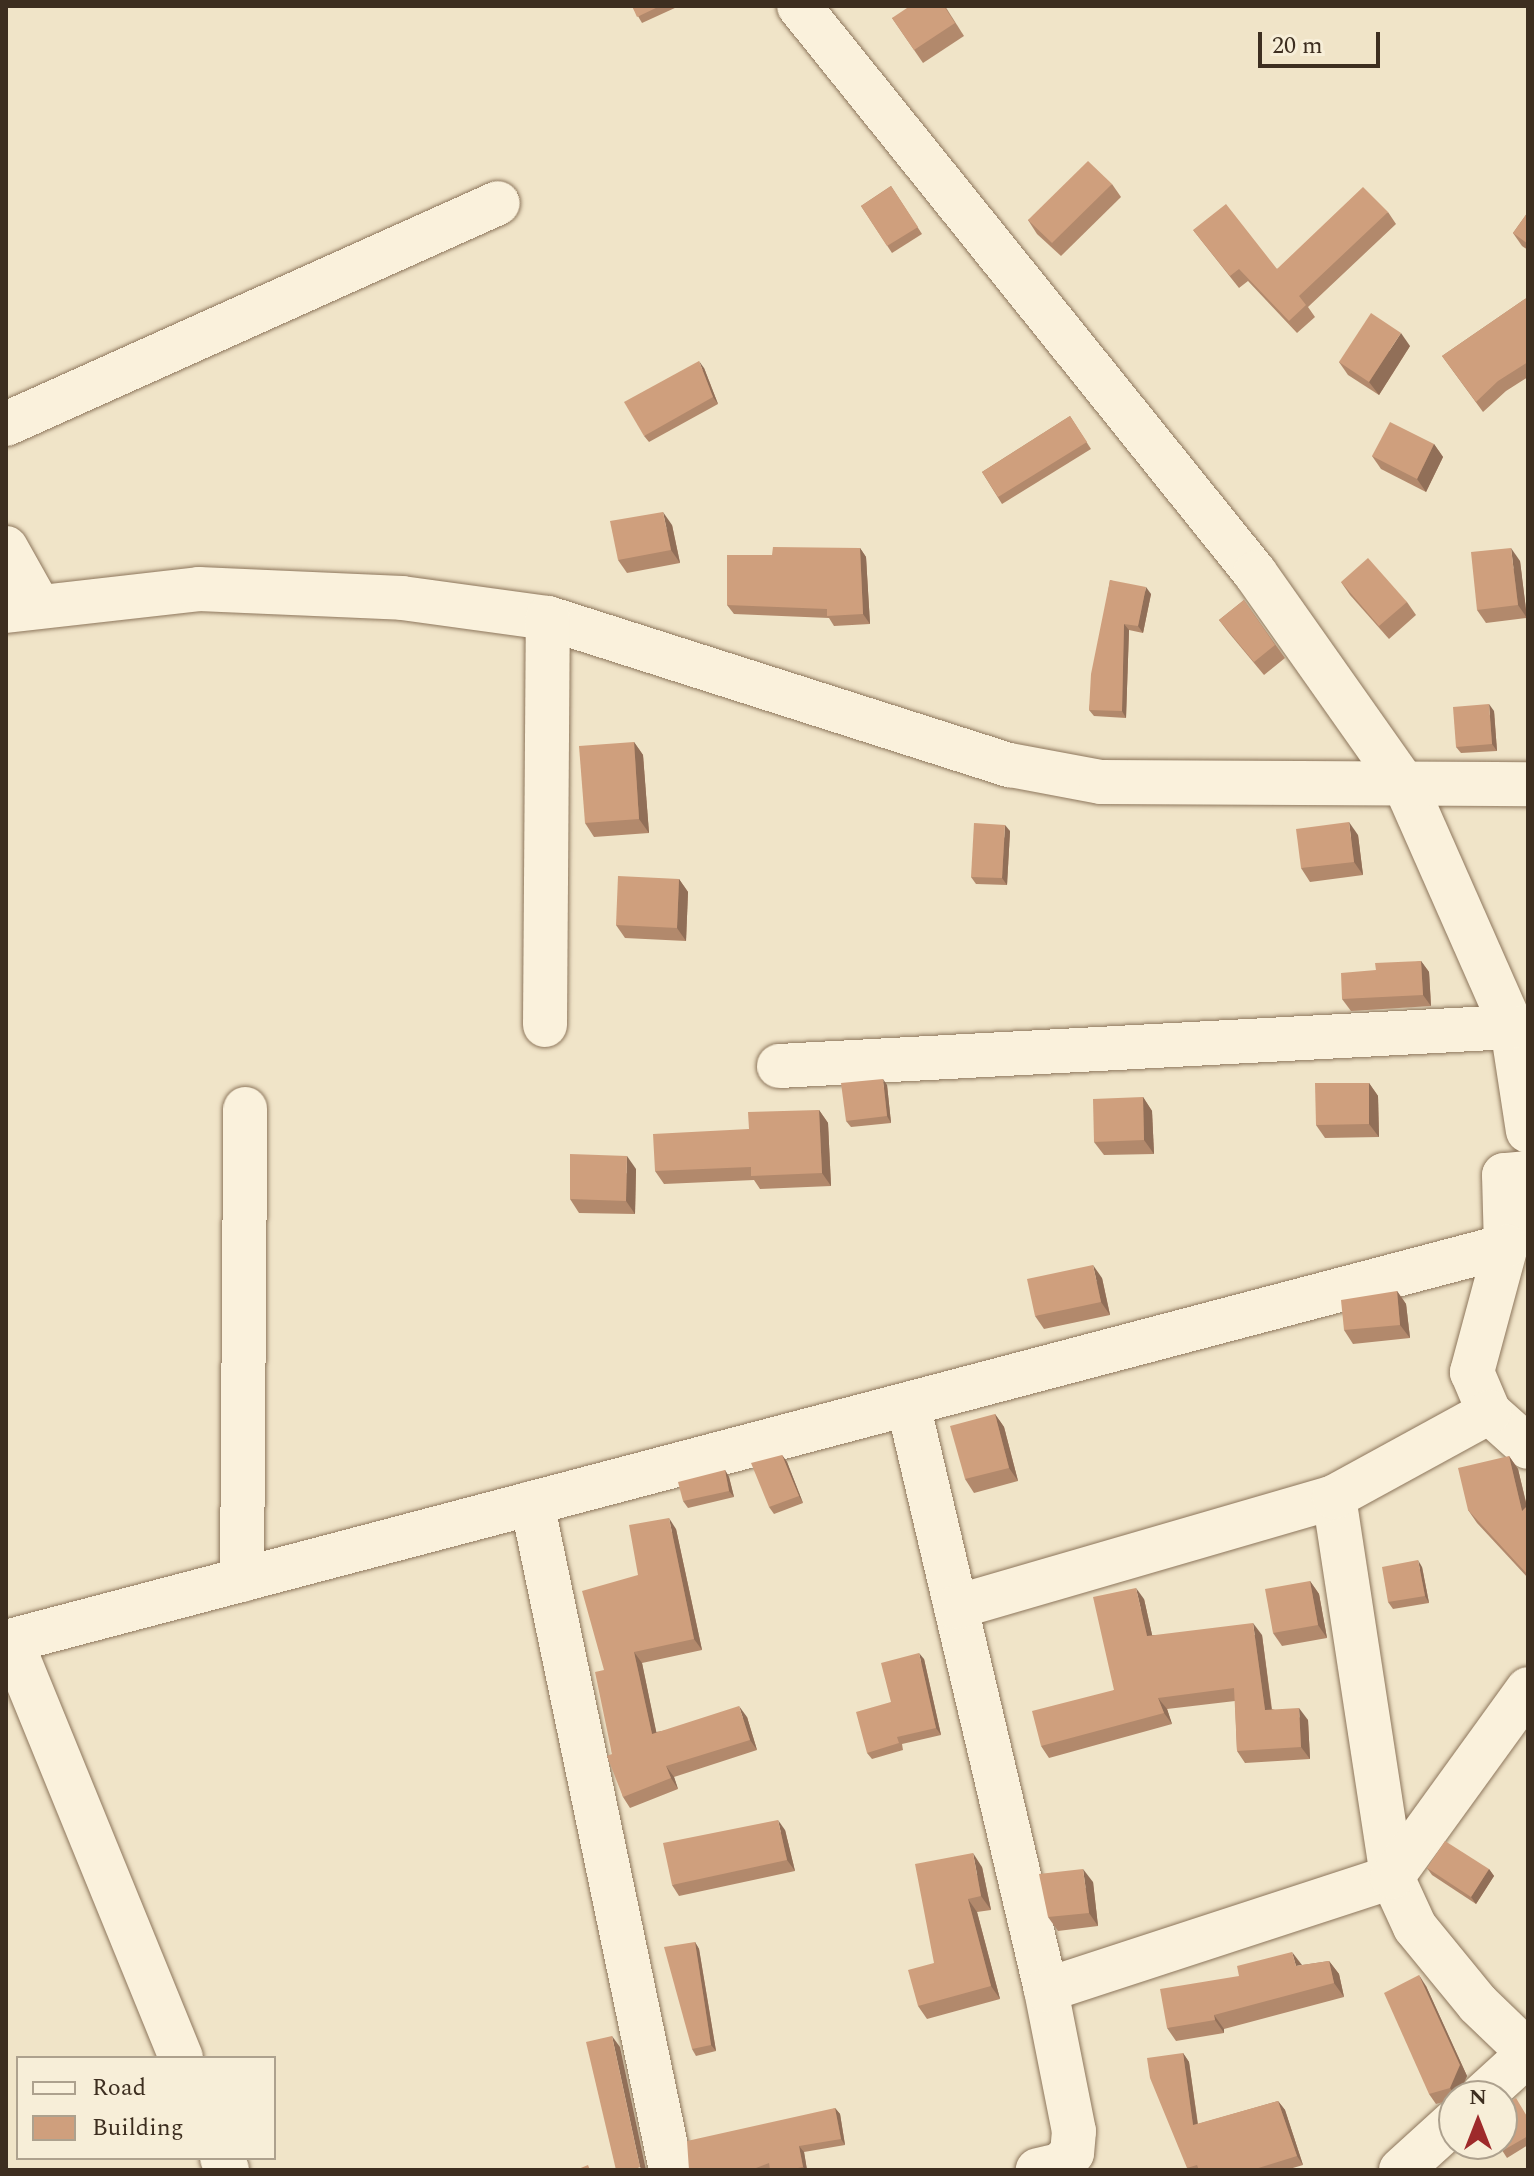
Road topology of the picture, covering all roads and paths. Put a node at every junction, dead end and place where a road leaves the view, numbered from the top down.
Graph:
1 (799, 6) edge
2 (498, 203) dead end
3 (6, 424) edge
4 (6, 548) edge
5 (22, 608) edge
6 (548, 618) junction
7 (1528, 784) edge
8 (1406, 787) junction
9 (545, 1025) dead end
10 (1512, 1027) junction
11 (779, 1066) dead end
12 (245, 1109) dead end
13 (1528, 1131) edge
14 (1528, 1173) edge
15 (1506, 1246) junction
16 (908, 1404) junction
17 (1489, 1412) junction
18 (1528, 1447) edge
19 (1334, 1497) junction
20 (532, 1503) junction
21 (242, 1580) junction
22 (956, 1607) junction
23 (8, 1642) edge
24 (1528, 1689) edge
25 (1392, 1877) junction
26 (1046, 1990) junction
27 (1528, 2053) edge
28 (180, 2056) edge
29 (1499, 2080) edge
30 (1438, 2136) edge
31 (671, 2170) edge
32 (1038, 2170) edge
33 (1401, 2170) edge

1 - 8 street
2 - 3 street
4 - 5 street
5 - 6 street
6 - 8 street
6 - 9 street
7 - 8 street
8 - 10 street
10 - 11 street
10 - 13 street
12 - 21 street
14 - 15 street
15 - 16 street
15 - 17 street
16 - 20 street
16 - 22 street
17 - 18 street
17 - 19 street
19 - 22 street
19 - 25 street
20 - 21 street
20 - 31 street
21 - 23 street
22 - 26 street
23 - 28 street
24 - 25 street
25 - 26 street
25 - 27 street
26 - 32 street
27 - 29 street
30 - 33 street

